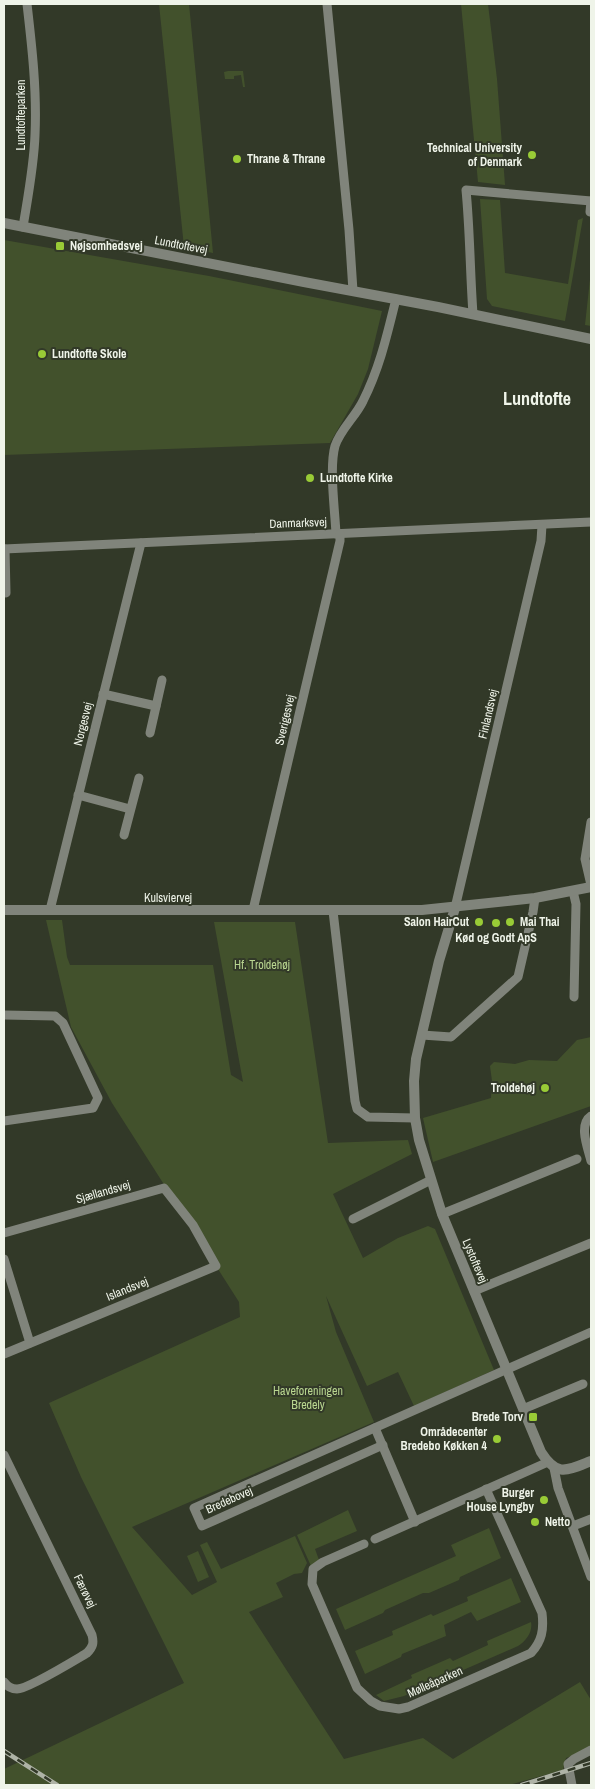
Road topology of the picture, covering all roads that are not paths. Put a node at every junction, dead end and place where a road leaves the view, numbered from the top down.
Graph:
1 (27, 4) edge
2 (327, 4) edge
3 (591, 201) edge
4 (590, 212) edge
5 (4, 223) edge
6 (23, 226) junction
7 (353, 291) junction
8 (396, 299) junction
9 (473, 314) junction
10 (591, 339) edge
11 (591, 522) edge
12 (542, 524) junction
13 (338, 534) junction
14 (141, 543) junction
15 (5, 549) edge
16 (6, 593) dead end
17 (162, 680) dead end
18 (103, 694) junction
19 (156, 706) junction
20 (150, 733) dead end
21 (139, 778) dead end
22 (78, 795) junction
23 (130, 809) junction
24 (591, 822) edge
25 (124, 835) dead end
26 (591, 886) edge
27 (573, 891) junction
28 (535, 898) junction
29 (455, 908) junction
30 (4, 910) edge
31 (50, 910) junction
32 (253, 910) junction
33 (333, 911) junction
34 (574, 997) dead end
35 (4, 1015) edge
36 (422, 1035) junction
37 (591, 1116) edge
38 (415, 1118) junction
39 (4, 1121) edge
40 (577, 1159) dead end
41 (591, 1161) edge
42 (431, 1180) junction
43 (442, 1214) junction
44 (353, 1219) dead end
45 (193, 1225) joint
46 (4, 1233) edge
47 (591, 1243) edge
48 (4, 1259) edge
49 (474, 1291) junction
50 (591, 1332) edge
51 (30, 1343) junction
52 (4, 1354) edge
53 (506, 1369) junction
54 (583, 1384) dead end
55 (523, 1410) junction
56 (375, 1428) junction
57 (383, 1445) junction
58 (4, 1455) edge
59 (591, 1461) edge
60 (551, 1465) junction
61 (486, 1489) junction
62 (591, 1519) edge
63 (415, 1522) junction
64 (573, 1526) junction
65 (375, 1539) dead end
66 (364, 1544) dead end
67 (591, 1578) edge
68 (4, 1682) edge
69 (591, 1750) edge
70 (572, 1785) edge

1 - 6 street, Lundtofteparken
2 - 7 street
3 - 4 street
3 - 9 street
5 - 6 street, Lundtoftevej
6 - 7 street, Lundtoftevej
7 - 8 street, Lundtoftevej
8 - 9 street, Lundtoftevej
8 - 13 street, Sverigesvej
9 - 10 street, Lundtoftevej
11 - 12 street, Danmarksvej
12 - 13 street, Danmarksvej
12 - 29 street, Finlandsvej
13 - 14 street, Danmarksvej
13 - 32 street, Sverigesvej
14 - 15 street, Danmarksvej
14 - 18 street, Norgesvej
15 - 16 street, Danmarksvej
17 - 19 street
18 - 19 street
18 - 22 street, Norgesvej
19 - 20 street
21 - 23 street
22 - 23 street
22 - 31 street, Norgesvej
23 - 25 street
24 - 26 street
26 - 27 street, Kulsviervej
27 - 28 street, Kulsviervej
27 - 34 street
28 - 29 street, Kulsviervej
28 - 36 street
29 - 33 street, Kulsviervej
29 - 36 street, Lystoftevej
30 - 31 street, Kulsviervej
31 - 32 street, Kulsviervej
32 - 33 street, Kulsviervej
33 - 38 street
35 - 39 street
36 - 38 street, Lystoftevej
37 - 41 street
38 - 42 street, Lystoftevej
40 - 43 street
42 - 43 street, Lystoftevej
42 - 44 street
43 - 49 street, Lystoftevej
45 - 46 street, Sjællandsvej
45 - 51 street, Islandsvej
47 - 49 street
48 - 51 street
49 - 53 street, Lystoftevej
50 - 53 street, Bredebovej
51 - 52 street, Islandsvej
53 - 55 street, Lystoftevej
53 - 56 street, Bredebovej
54 - 55 street
55 - 60 street, Lystoftevej
56 - 57 street
56 - 57 street, Bredebovej
57 - 63 street
58 - 68 street, Færøvej
59 - 60 street
60 - 61 street
60 - 64 street, Lystoftevej
61 - 63 street
61 - 66 street, Mølleåparken
62 - 64 street
63 - 65 street
64 - 67 street, Lystoftevej
69 - 70 street

